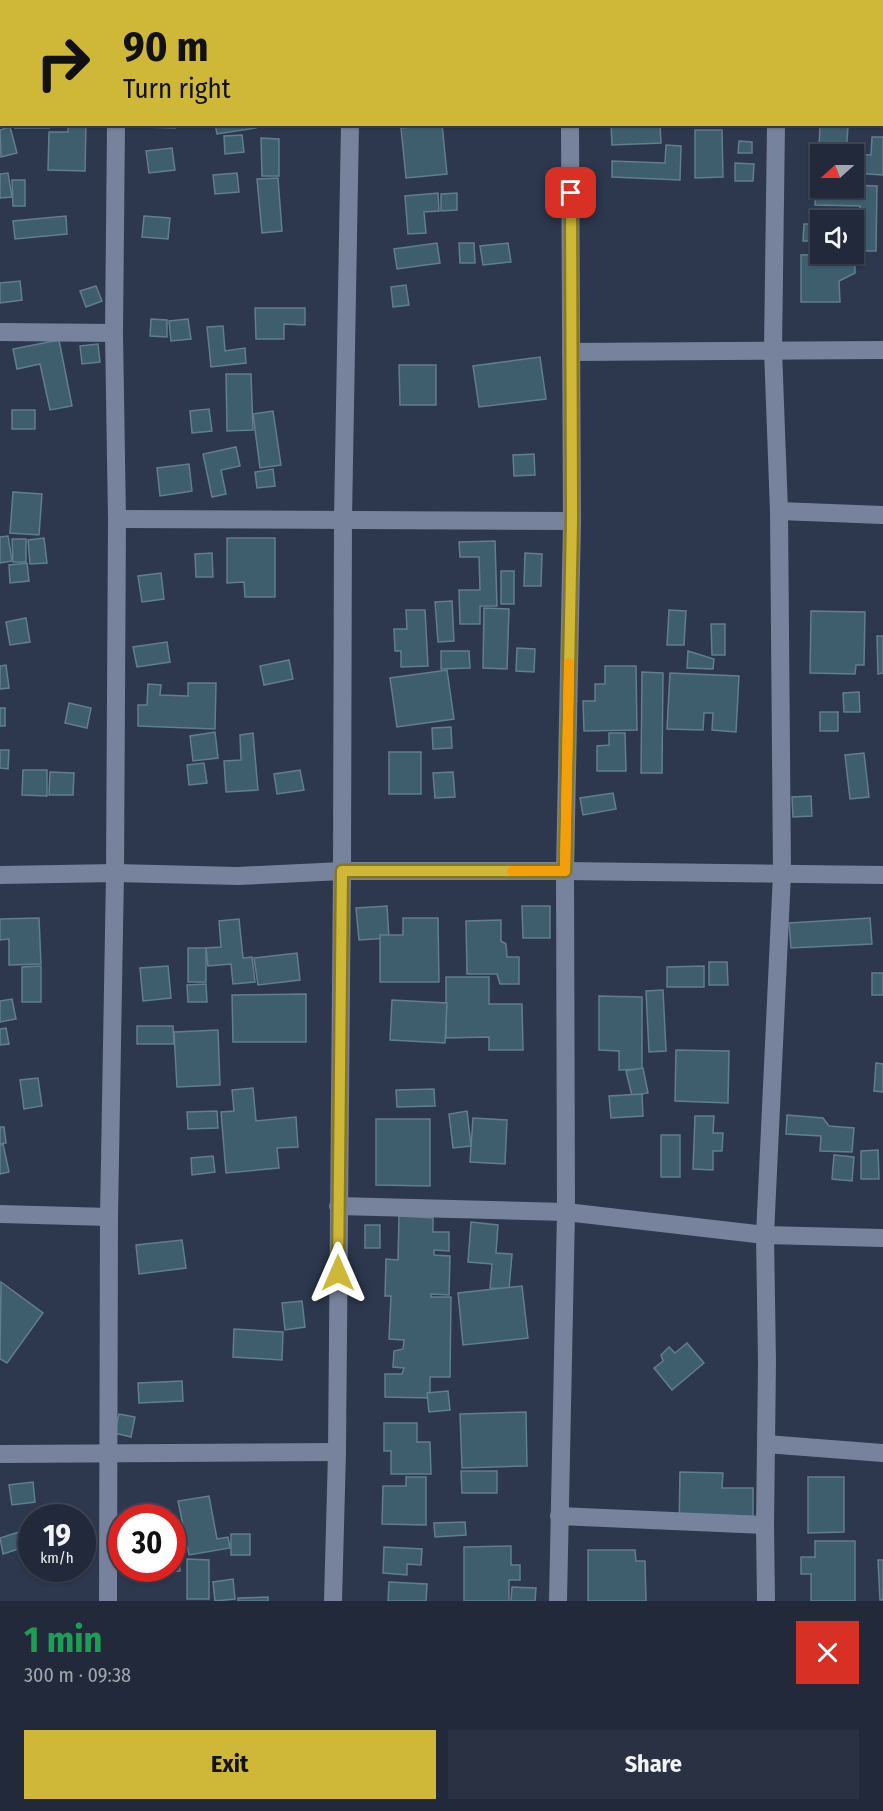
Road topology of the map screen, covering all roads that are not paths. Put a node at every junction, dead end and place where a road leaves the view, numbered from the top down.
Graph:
1 (116, 126) edge
2 (350, 126) edge
3 (570, 126) edge
4 (776, 126) edge
5 (0, 332) edge
6 (114, 333) junction
7 (773, 350) junction
8 (883, 350) edge
9 (572, 352) junction
10 (778, 511) junction
11 (883, 514) edge
12 (117, 519) junction
13 (343, 519) junction
14 (572, 521) junction
15 (342, 871) junction
16 (565, 871) junction
17 (115, 873) junction
18 (782, 874) junction
19 (0, 875) edge
20 (883, 875) edge
21 (338, 1206) junction
22 (566, 1212) junction
23 (0, 1214) edge
24 (109, 1217) junction
25 (765, 1235) junction
26 (883, 1238) edge
27 (766, 1444) junction
28 (337, 1452) junction
29 (883, 1453) edge
30 (0, 1454) edge
31 (108, 1454) junction
32 (559, 1516) junction
33 (765, 1525) junction
34 (108, 1601) edge
35 (333, 1601) edge
36 (558, 1601) edge
37 (766, 1601) edge

1 - 6 street
2 - 13 street
3 - 9 street
4 - 7 street
5 - 6 street
6 - 12 street
7 - 8 street
7 - 9 street
7 - 10 street
9 - 14 street
10 - 11 street
10 - 18 street
12 - 13 street
12 - 17 street
13 - 14 street
13 - 15 street
14 - 16 street
15 - 16 street
15 - 17 street
15 - 21 street
16 - 18 street
16 - 22 street
17 - 19 street
17 - 24 street
18 - 20 street
18 - 25 street
21 - 22 street
21 - 28 street
22 - 25 street
22 - 32 street
23 - 24 street
24 - 31 street
25 - 26 street
25 - 27 street
27 - 29 street
27 - 33 street
28 - 31 street
28 - 35 street
30 - 31 street
31 - 34 street
32 - 33 street
32 - 36 street
33 - 37 street

